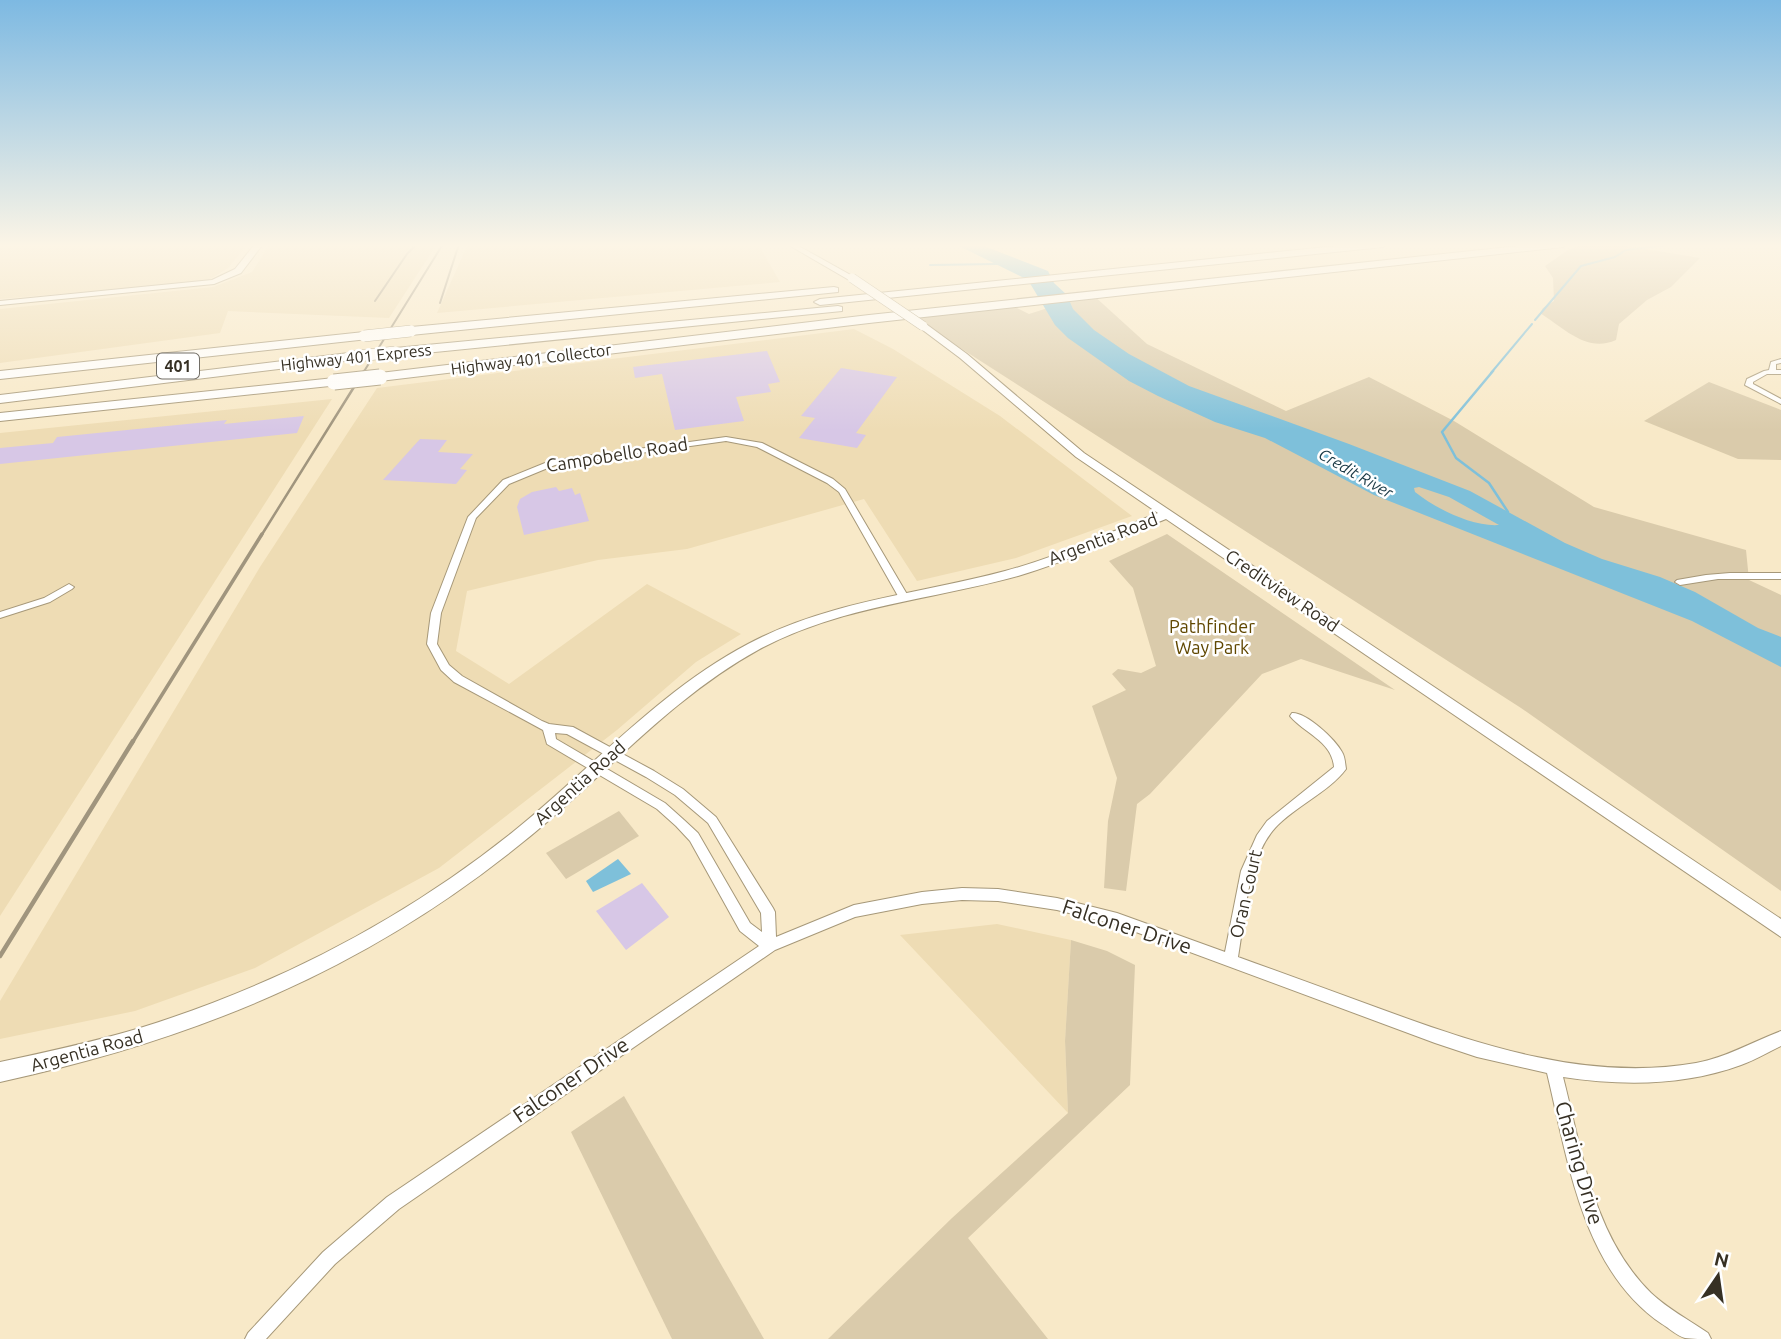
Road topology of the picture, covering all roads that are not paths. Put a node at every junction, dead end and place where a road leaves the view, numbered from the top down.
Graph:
1 (665, 306) edge
2 (865, 306) edge
3 (894, 306) edge
4 (936, 306) edge
5 (357, 346) junction
6 (1781, 360) edge
7 (1772, 371) junction
8 (1781, 372) edge
9 (0, 375) edge
10 (338, 375) junction
11 (0, 386) edge
12 (0, 399) edge
13 (1781, 401) edge
14 (0, 407) edge
15 (0, 417) edge
16 (1167, 514) junction
17 (1781, 576) edge
18 (1680, 582) dead end
19 (69, 587) dead end
20 (903, 596) junction
21 (0, 615) edge
22 (1296, 716) dead end
23 (548, 728) junction
24 (612, 754) junction
25 (595, 769) junction
26 (1781, 929) edge
27 (770, 946) junction
28 (1230, 961) junction
29 (1781, 1038) edge
30 (1553, 1069) junction
31 (0, 1072) edge
32 (254, 1339) edge
33 (1702, 1339) edge

1 - 5 highway, 401, bridge
2 - 5 highway, Highway 401 Express / 401, bridge
3 - 16 street, Creditview Road, bridge
4 - 10 highway, Highway 401 Collector / 401, bridge
5 - 9 highway, 401
5 - 11 highway, Highway 401 Express / 401
5 - 12 highway, Highway 401 Express / 401
6 - 7 street
7 - 8 street
7 - 13 street
10 - 14 highway
10 - 15 highway, Highway 401 Collector / 401
16 - 20 street, Argentia Road
16 - 26 street, Creditview Road
17 - 18 street
19 - 21 street
20 - 23 street, Campobello Road
20 - 24 street, Argentia Road
22 - 28 street, Oran Court
23 - 24 street, Campobello Road
23 - 25 street, Campobello Road
24 - 25 street, Argentia Road
24 - 27 street, Campobello Road
25 - 27 street, Campobello Road
25 - 31 street, Argentia Road
27 - 28 street, Falconer Drive
27 - 32 street, Falconer Drive
28 - 30 street, Falconer Drive
29 - 30 street, Falconer Drive
30 - 33 street, Charing Drive

